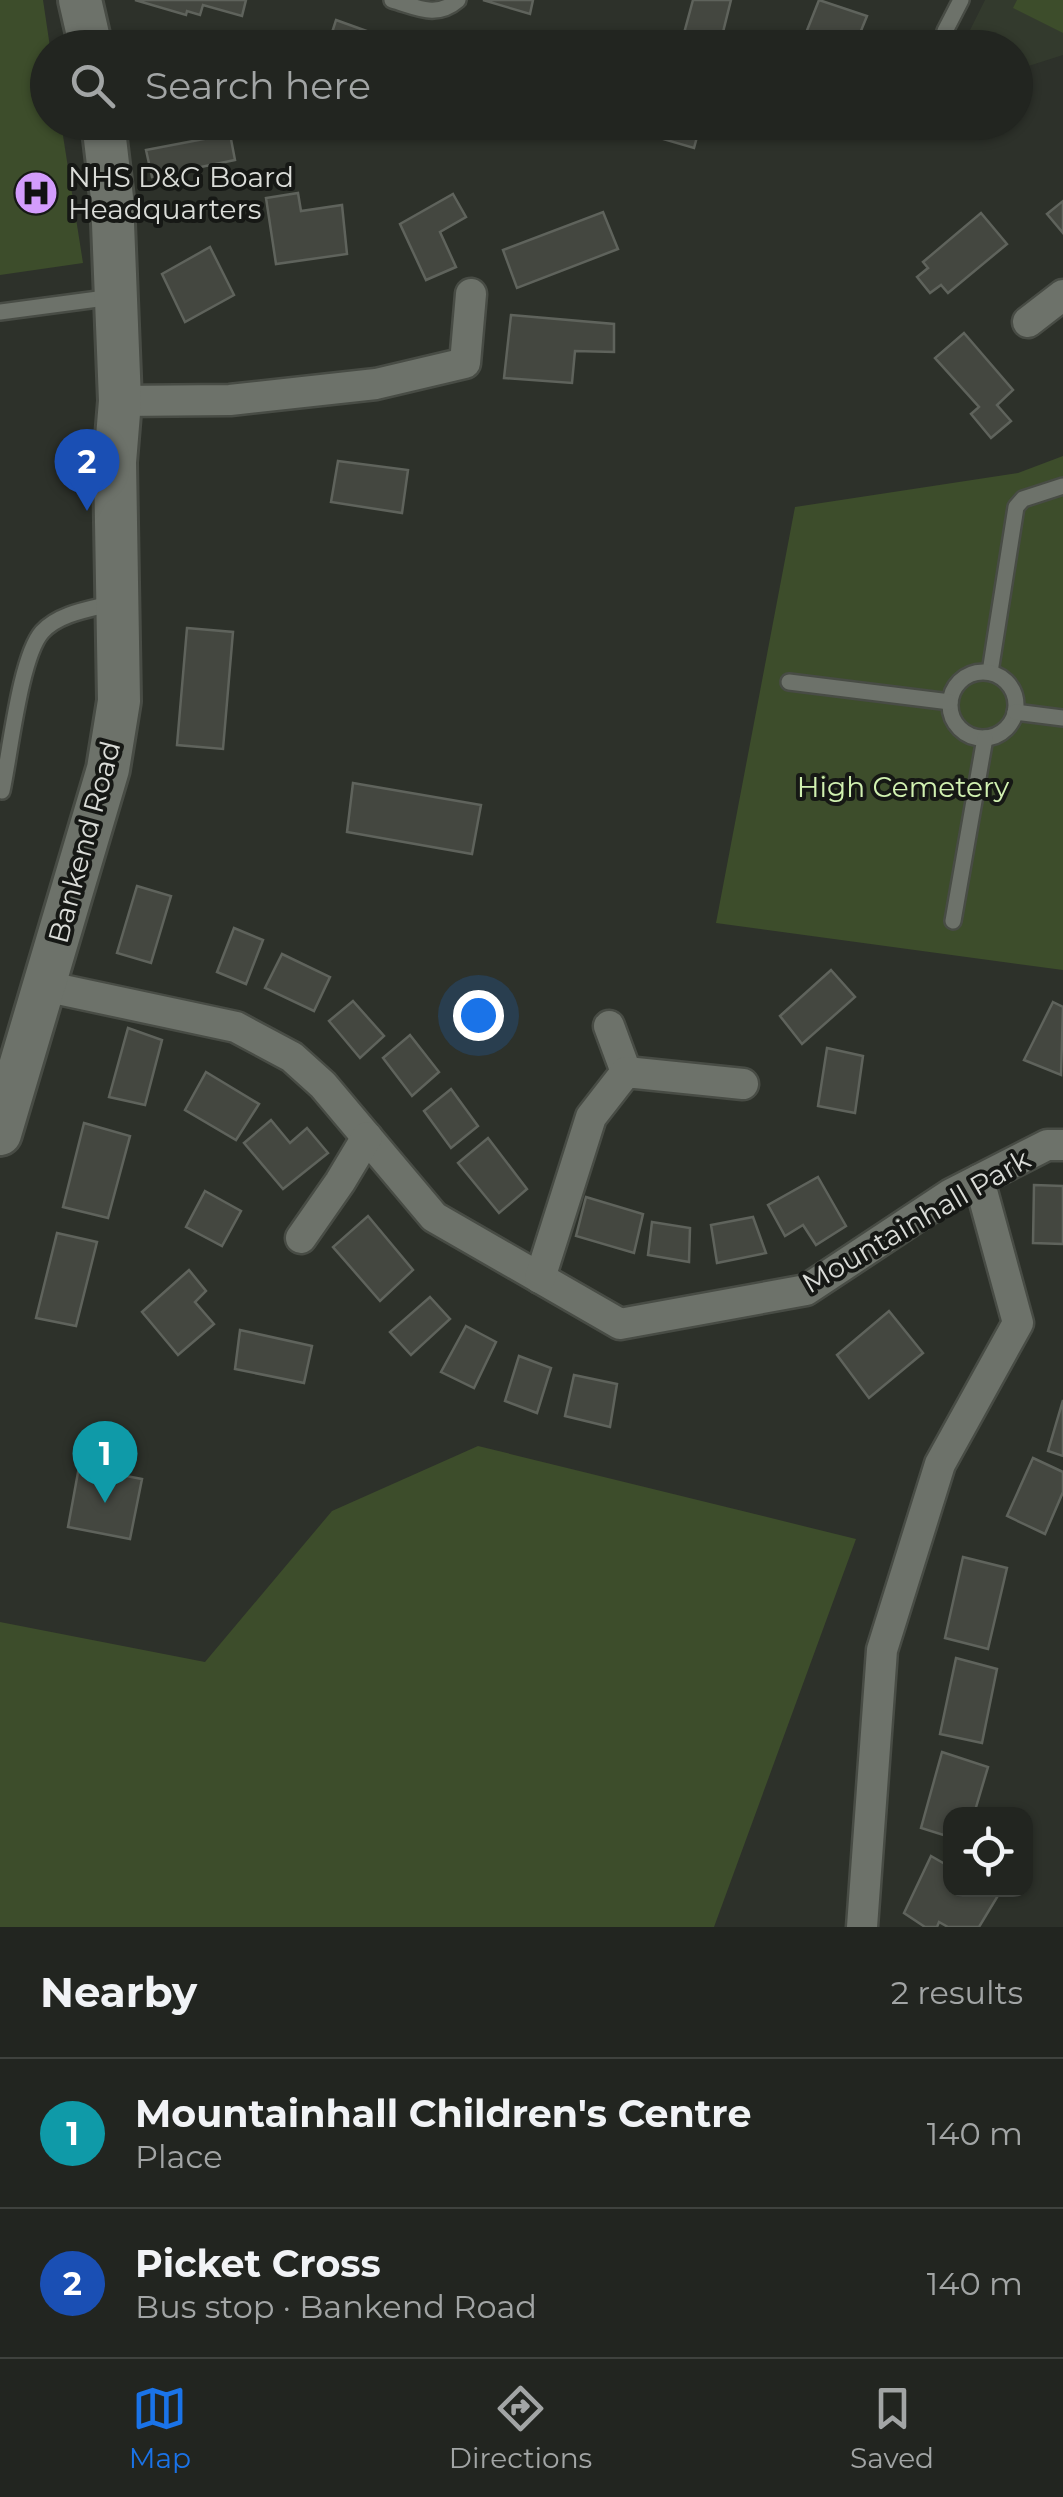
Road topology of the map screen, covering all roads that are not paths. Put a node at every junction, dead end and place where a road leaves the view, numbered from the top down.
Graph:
1 (80, 0) edge
2 (392, 0) edge
3 (458, 0) edge
4 (962, 0) edge
5 (88, 30) edge
6 (946, 30) edge
7 (105, 140) edge
8 (471, 294) dead end
9 (1063, 295) edge
10 (117, 297) junction
11 (0, 312) edge
12 (1028, 322) dead end
13 (120, 401) junction
14 (1063, 486) edge
15 (118, 602) junction
16 (990, 672) junction
17 (789, 682) dead end
18 (950, 702) junction
19 (1016, 712) junction
20 (8, 718) edge
21 (1063, 718) edge
22 (985, 738) junction
23 (2, 791) edge
24 (953, 921) dead end
25 (44, 986) junction
26 (609, 1026) dead end
27 (626, 1072) junction
28 (743, 1084) dead end
29 (0, 1134) edge
30 (367, 1137) junction
31 (1063, 1145) edge
32 (979, 1180) junction
33 (300, 1238) dead end
34 (540, 1278) junction
35 (862, 1927) edge

1 - 5 street
2 - 3 lane
4 - 6 lane
7 - 10 street, Bankend Road
8 - 13 street
9 - 12 street
10 - 11 lane
10 - 13 street, Bankend Road
13 - 15 street, Bankend Road
14 - 16 lane
15 - 20 lane
15 - 25 street, Bankend Road
16 - 18 lane
16 - 19 lane
17 - 18 lane
18 - 22 lane
19 - 21 lane
19 - 22 lane
20 - 23 lane
22 - 24 lane
25 - 29 street, Bankend Road
25 - 30 street, Mountainhall Park
26 - 27 street
27 - 28 street
27 - 34 street
30 - 33 street
30 - 34 street, Mountainhall Park
31 - 32 street, Mountainhall Park
32 - 34 street, Mountainhall Park
32 - 35 street

